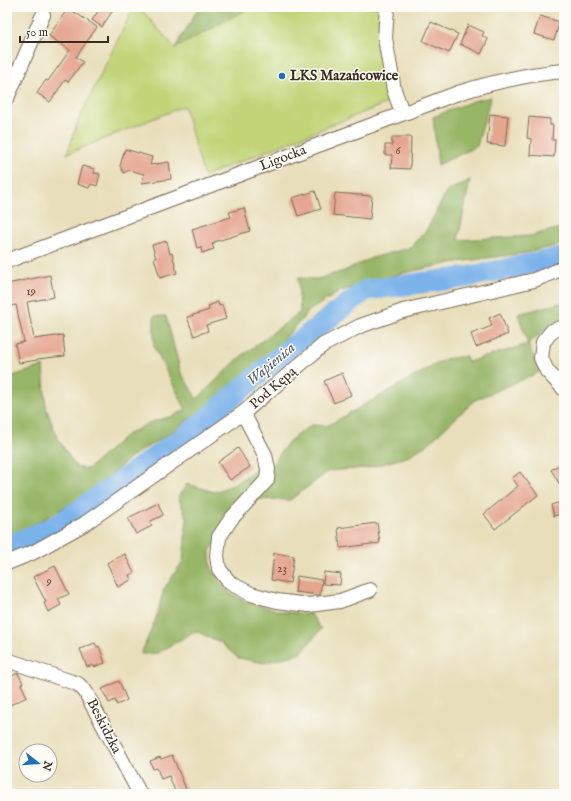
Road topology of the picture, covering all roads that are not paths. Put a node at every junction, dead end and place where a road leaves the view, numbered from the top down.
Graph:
1 (387, 7) edge
2 (43, 15) dead end
3 (564, 71) edge
4 (7, 98) edge
5 (402, 112) junction
6 (7, 261) edge
7 (564, 268) edge
8 (564, 327) edge
9 (564, 389) edge
10 (243, 413) junction
11 (7, 563) edge
12 (370, 590) dead end
13 (7, 660) edge
14 (140, 794) edge

1 - 5 street
2 - 4 street
3 - 5 street, Ligocka
5 - 6 street, Ligocka
7 - 10 street, Pod Kępą
8 - 9 street
10 - 11 street, Pod Kępą
10 - 12 street
13 - 14 street, Beskidzka

